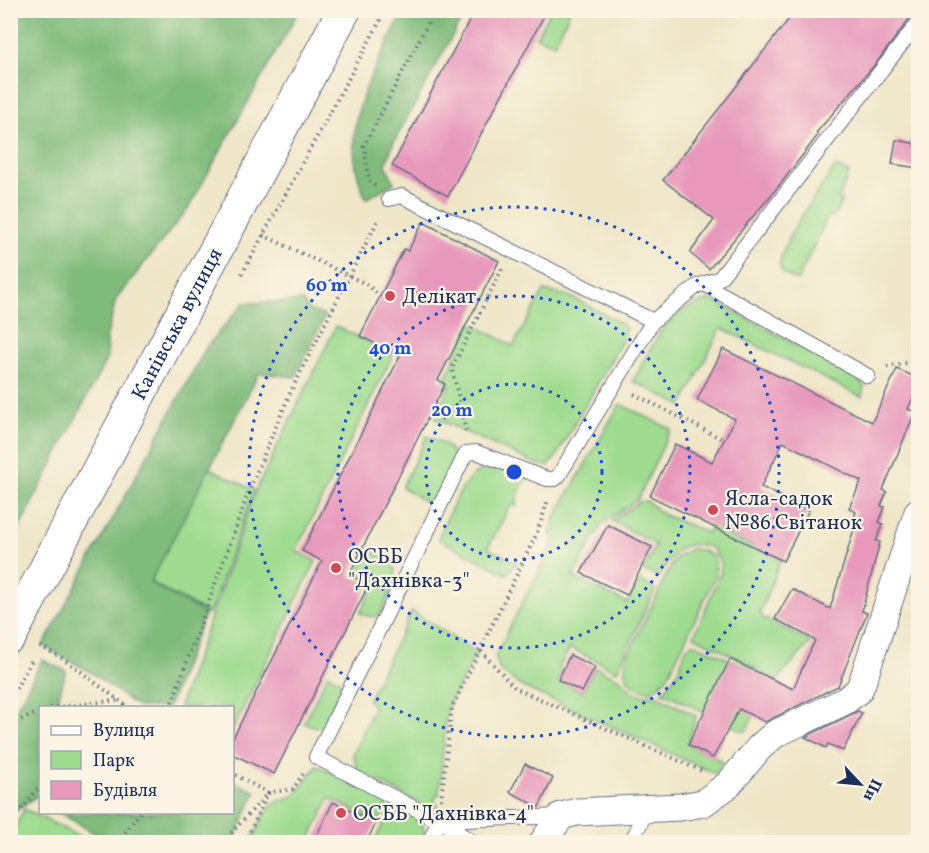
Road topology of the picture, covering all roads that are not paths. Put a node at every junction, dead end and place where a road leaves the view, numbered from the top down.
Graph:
1 (344, 10) edge
2 (918, 22) edge
3 (389, 199) road end
4 (706, 285) junction
5 (652, 321) junction
6 (868, 376) road end
7 (918, 512) edge
8 (25, 641) edge
9 (648, 808) junction
10 (561, 816) junction
11 (439, 821) junction
12 (429, 843) edge
13 (473, 843) edge
14 (543, 843) edge
15 (631, 843) edge

1 - 8 main road, Канівська вулиця
2 - 4 lane
3 - 5 lane
4 - 5 lane
4 - 6 lane
5 - 11 lane
7 - 9 street
9 - 10 street
9 - 15 lane
10 - 11 lane
10 - 14 street
11 - 12 lane
11 - 13 lane

